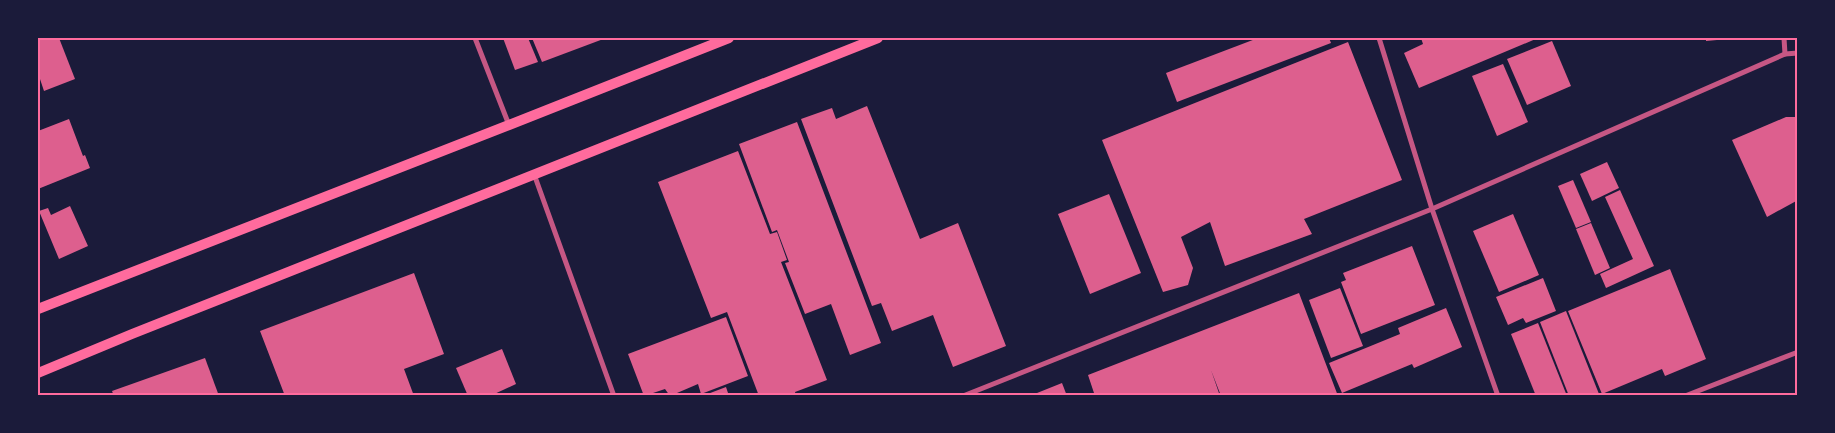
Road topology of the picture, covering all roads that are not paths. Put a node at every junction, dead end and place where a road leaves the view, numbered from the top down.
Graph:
1 (476, 38) edge
2 (730, 38) edge
3 (878, 38) edge
4 (1379, 38) edge
5 (1784, 38) edge
6 (1798, 53) edge
7 (1785, 54) junction
8 (509, 125) junction
9 (534, 174) junction
10 (1432, 210) junction
11 (38, 309) edge
12 (1798, 352) edge
13 (38, 373) edge
14 (614, 396) edge
15 (963, 396) edge
16 (1498, 396) edge
17 (1685, 396) edge

1 - 8 street
2 - 8 main road
3 - 9 main road
4 - 10 street
5 - 7 street
6 - 7 street
7 - 10 street
8 - 11 main road
9 - 13 main road
9 - 14 street
10 - 15 street
10 - 16 street
12 - 17 street

